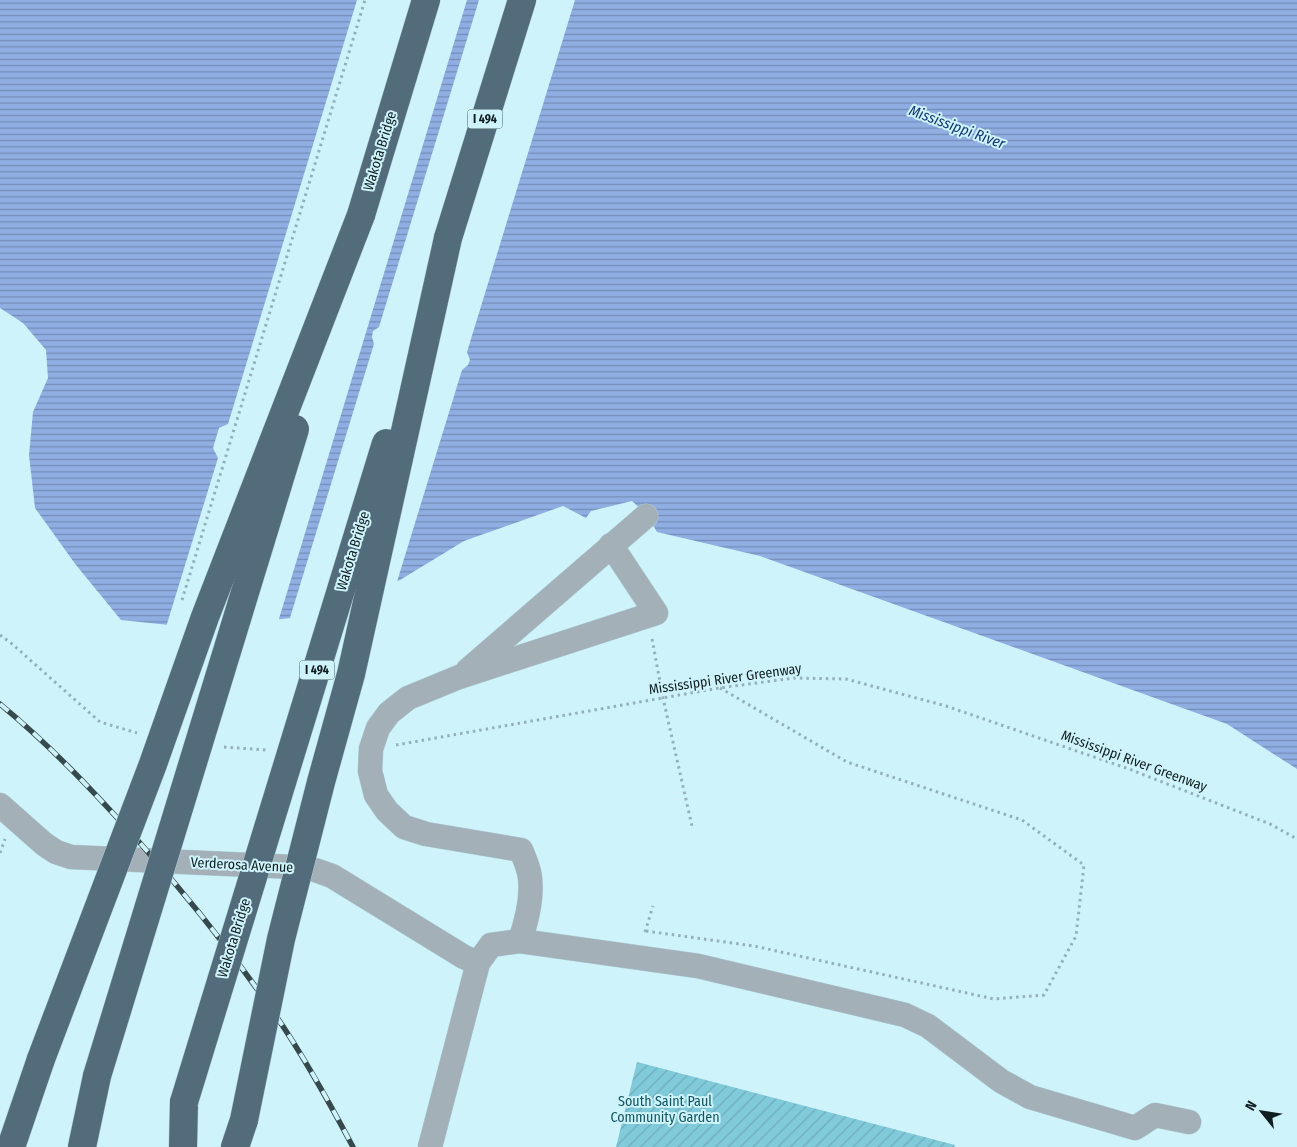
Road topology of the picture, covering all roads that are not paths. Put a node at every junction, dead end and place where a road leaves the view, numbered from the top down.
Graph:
1 (426, 0) edge
2 (522, 0) edge
3 (361, 215) junction
4 (448, 238) junction
5 (646, 516) dead end
6 (611, 545) junction
7 (459, 677) junction
8 (0, 805) edge
9 (520, 941) junction
10 (478, 963) junction
11 (1189, 1122) dead end
12 (11, 1147) edge
13 (82, 1147) edge
14 (183, 1147) edge
15 (235, 1147) edge
16 (430, 1147) edge

1 - 3 highway, Wakota Bridge
2 - 4 highway, Wakota Bridge / I 494
3 - 12 highway, bridge
3 - 13 highway, Wakota Bridge, bridge
4 - 14 highway, Wakota Bridge / I 494, bridge
4 - 15 highway, bridge
5 - 6 street
6 - 7 street
6 - 7 street
7 - 9 street
8 - 10 street, Verderosa Avenue
9 - 10 street
9 - 11 street
10 - 16 street

